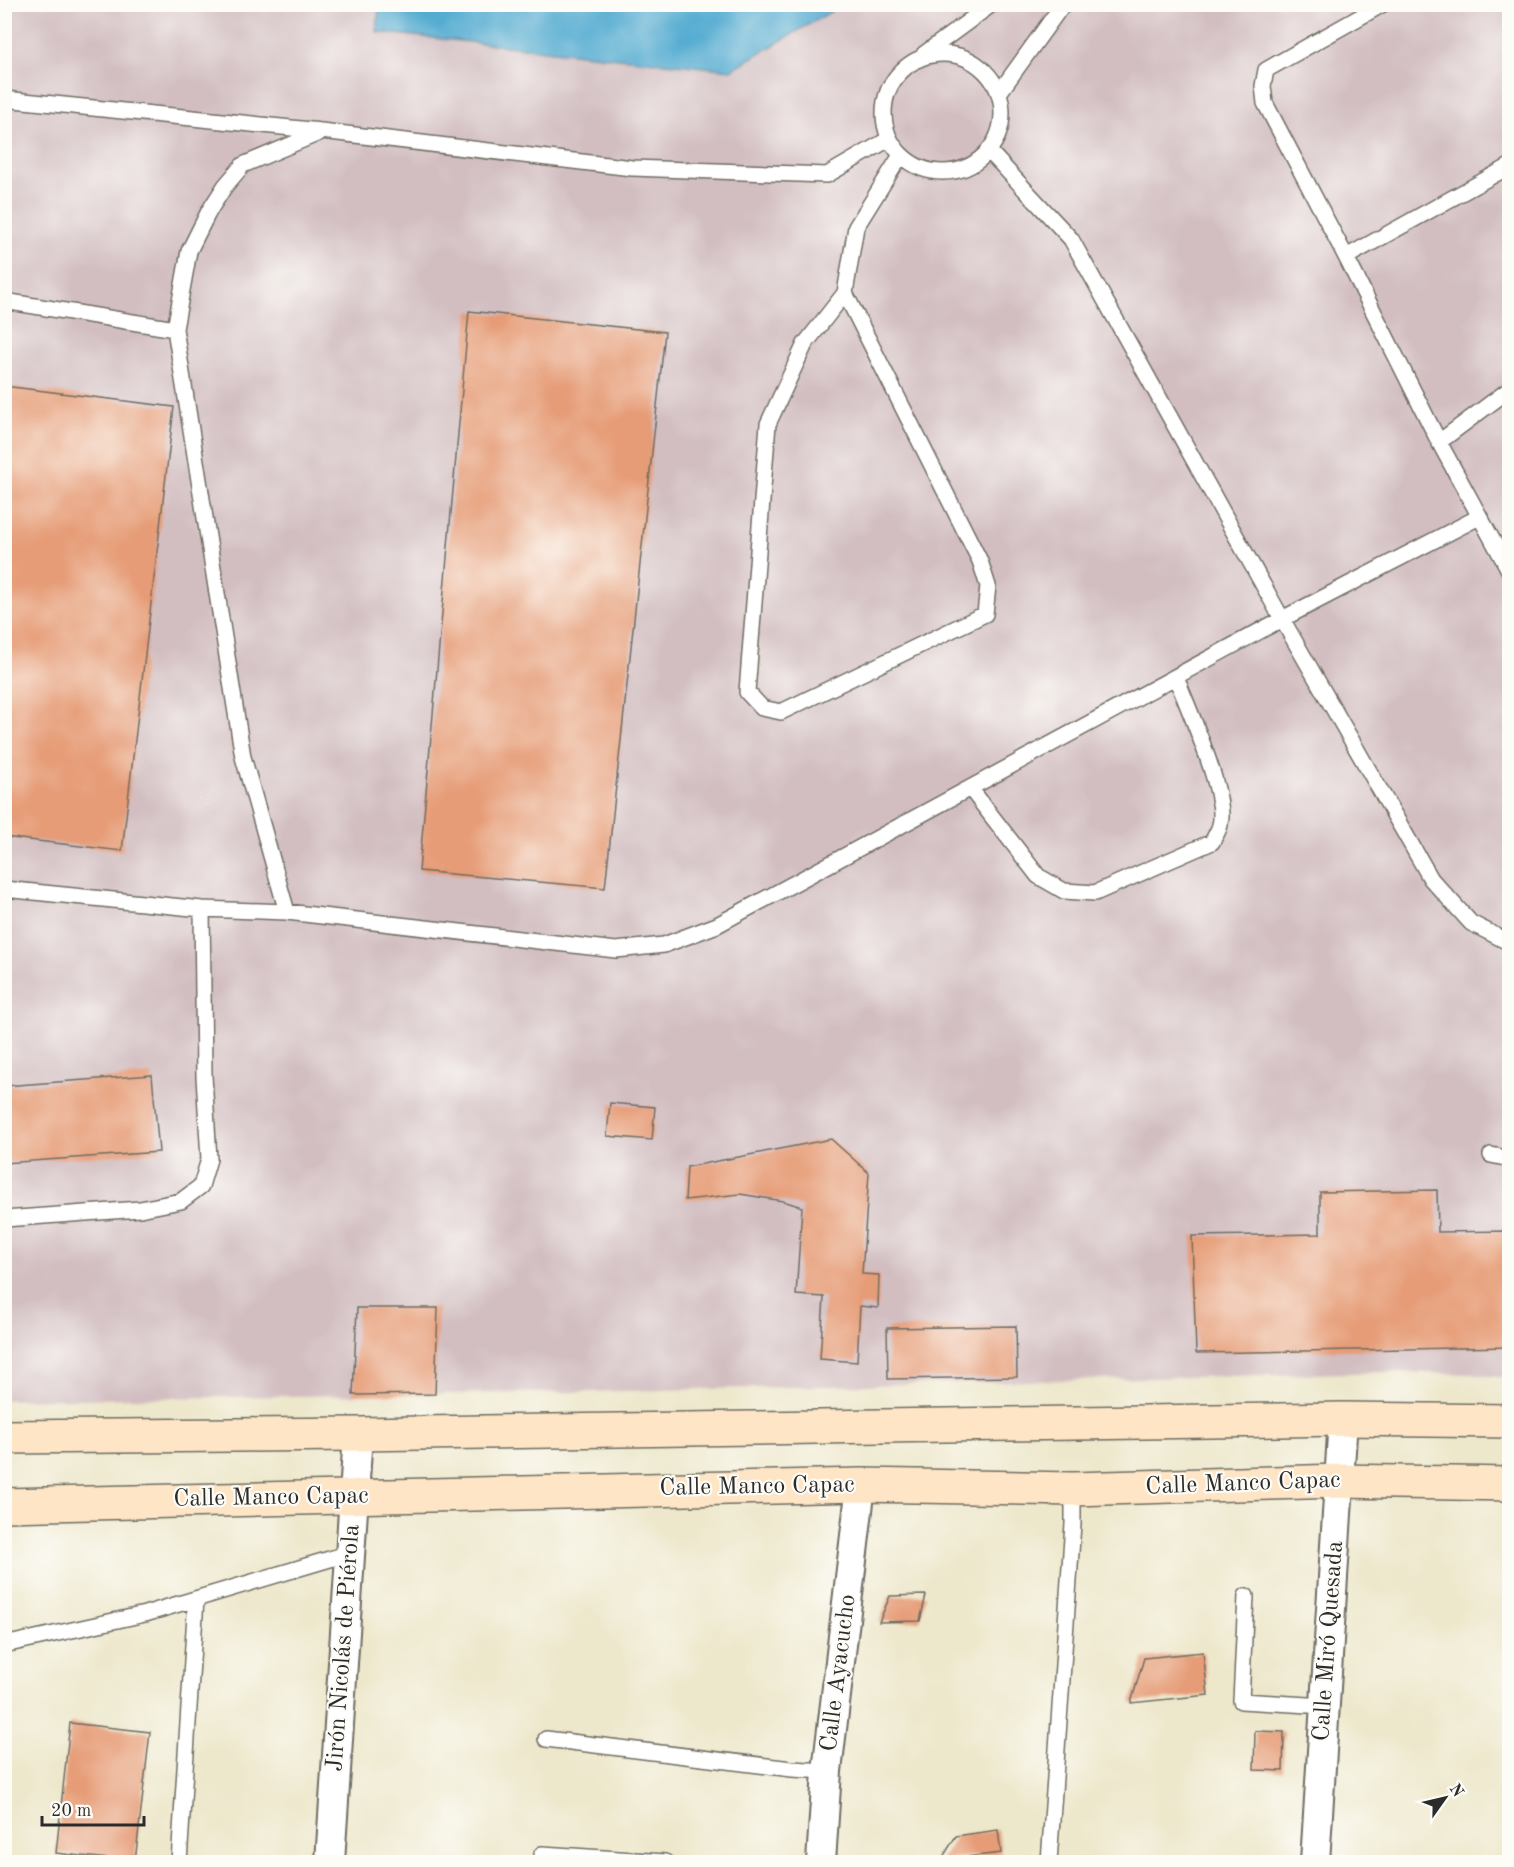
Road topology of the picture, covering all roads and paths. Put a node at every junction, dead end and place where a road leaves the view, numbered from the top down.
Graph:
1 (992, 4) edge
2 (1063, 4) edge
3 (1383, 4) edge
4 (918, 59) junction
5 (999, 93) junction
6 (4, 99) edge
7 (321, 131) junction
8 (890, 139) junction
9 (989, 151) junction
10 (901, 155) junction
11 (1509, 166) edge
12 (1346, 257) junction
13 (845, 293) junction
14 (4, 301) edge
15 (175, 329) junction
16 (1509, 389) edge
17 (1439, 442) junction
18 (1479, 517) junction
19 (1509, 572) edge
20 (1282, 620) junction
21 (1176, 677) junction
22 (970, 788) junction
23 (4, 889) edge
24 (202, 909) junction
25 (287, 912) junction
26 (1509, 943) edge
27 (1491, 1155) dead end
28 (1509, 1159) edge
29 (4, 1219) edge
30 (1343, 1419) junction
31 (1509, 1421) edge
32 (358, 1434) junction
33 (4, 1437) edge
34 (1340, 1481) junction
35 (1509, 1484) edge
36 (861, 1485) junction
37 (1073, 1489) junction
38 (354, 1496) junction
39 (4, 1505) edge
40 (350, 1553) junction
41 (1246, 1596) dead end
42 (196, 1599) junction
43 (4, 1645) edge
44 (1325, 1706) junction
45 (546, 1739) dead end
46 (827, 1771) junction
47 (543, 1854) dead end
48 (179, 1863) edge
49 (330, 1863) edge
50 (664, 1863) edge
51 (821, 1863) edge
52 (1049, 1863) edge
53 (1315, 1863) edge

1 - 4 lane
2 - 5 lane
3 - 12 lane
4 - 5 lane
4 - 8 lane
5 - 9 lane
6 - 7 lane
7 - 8 lane
7 - 15 lane
8 - 10 lane
9 - 10 lane
9 - 20 lane
10 - 13 lane
11 - 12 lane
12 - 17 lane
13 - 13 lane
14 - 15 lane
15 - 25 lane
16 - 17 lane
17 - 18 lane
18 - 19 lane
18 - 20 lane
20 - 21 lane
20 - 26 lane
21 - 22 lane
21 - 22 lane
22 - 25 lane
23 - 24 lane
24 - 25 lane
24 - 29 lane
27 - 28 lane
30 - 31 main road
30 - 32 main road
30 - 34 street, Calle Miró Quesada
32 - 33 main road
32 - 38 street, Jirón Nicolás de Piérola
34 - 35 main road, Calle Manco Capac
34 - 37 main road, Calle Manco Capac
34 - 44 street, Calle Miró Quesada
36 - 37 main road, Calle Manco Capac
36 - 38 main road, Calle Manco Capac
36 - 46 street, Calle Ayacucho
37 - 52 lane
38 - 39 main road, Calle Manco Capac
38 - 40 street, Jirón Nicolás de Piérola
40 - 42 lane
40 - 49 street, Jirón Nicolás de Piérola
41 - 44 lane
42 - 43 lane
42 - 48 lane
44 - 53 street, Calle Miró Quesada
45 - 46 lane
46 - 51 street, Calle Ayacucho
47 - 50 lane

